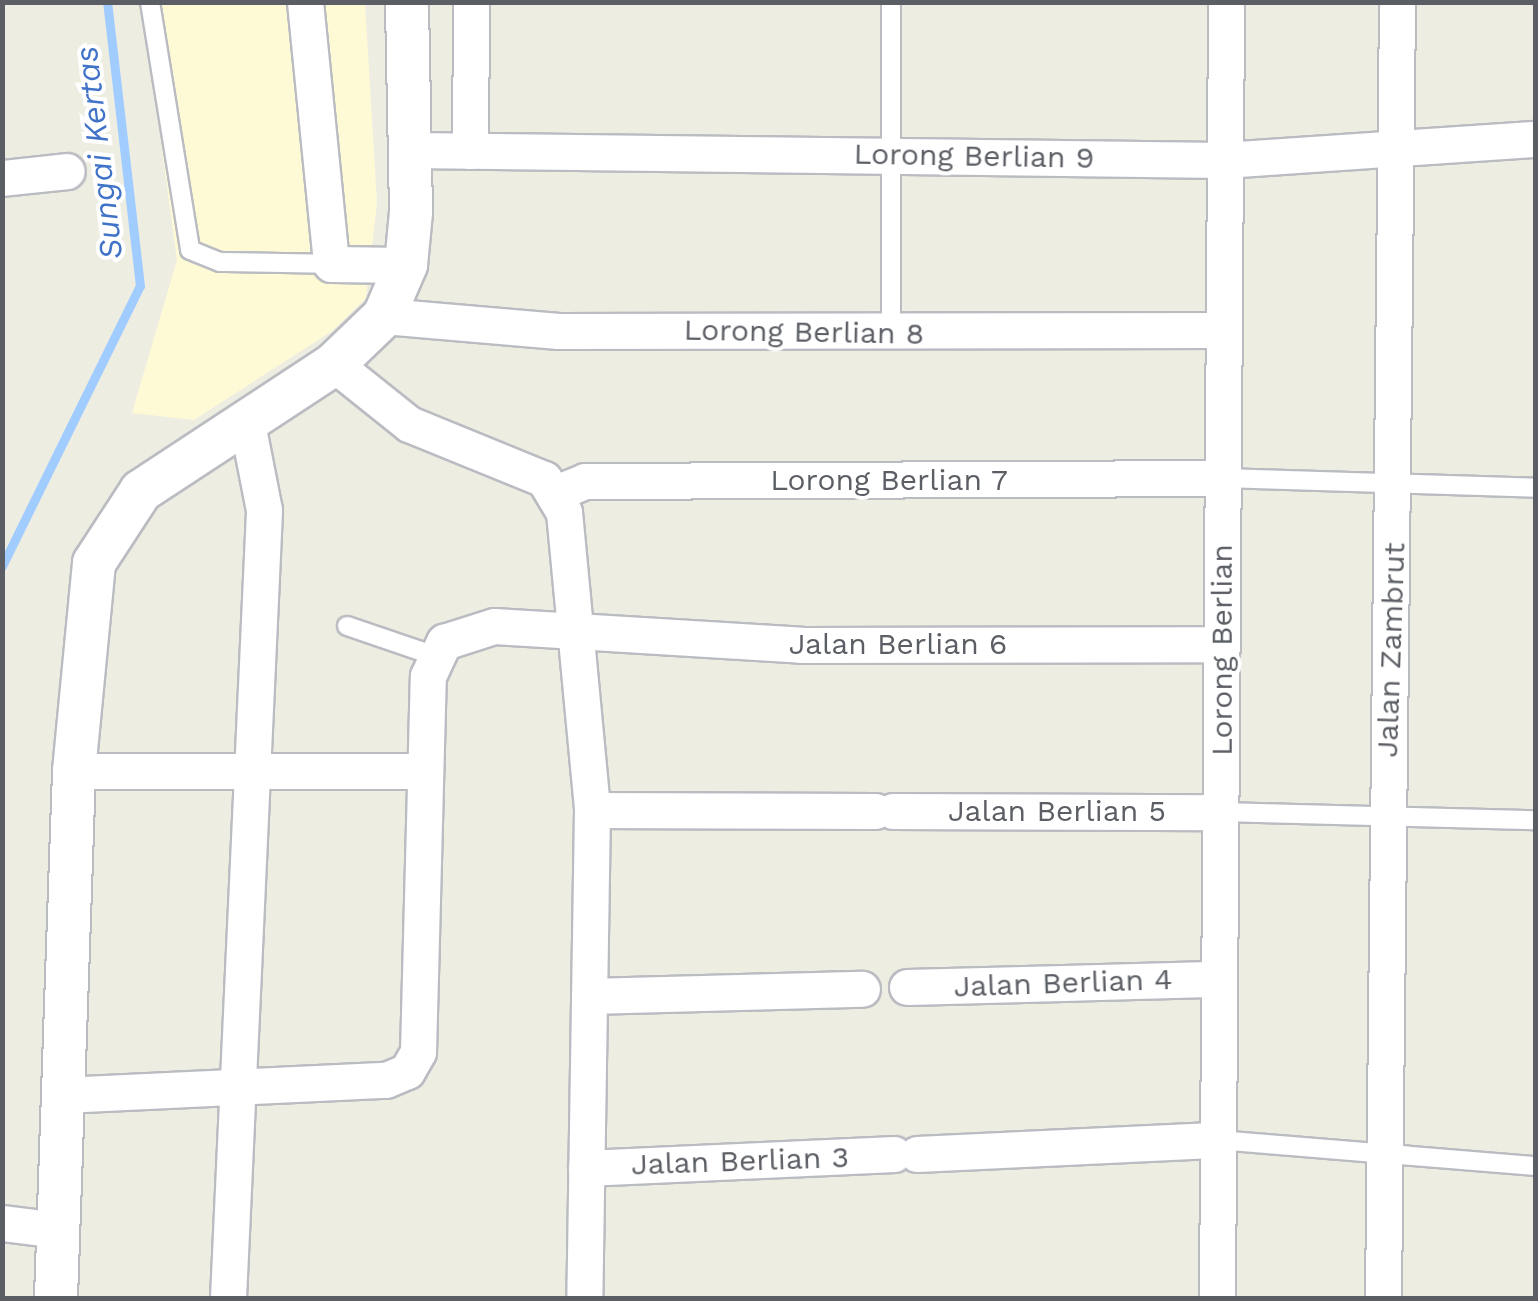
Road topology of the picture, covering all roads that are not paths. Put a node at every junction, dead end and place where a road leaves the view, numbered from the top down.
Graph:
1 (150, 2) edge
2 (305, 2) edge
3 (407, 2) edge
4 (470, 2) edge
5 (891, 2) edge
6 (1226, 2) edge
7 (1398, 2) edge
8 (1536, 139) edge
9 (410, 150) junction
10 (470, 151) junction
11 (891, 154) junction
12 (1393, 155) junction
13 (1224, 160) junction
14 (67, 171) dead end
15 (2, 178) edge
16 (331, 264) junction
17 (406, 264) junction
18 (384, 316) junction
19 (1224, 330) junction
20 (891, 334) junction
21 (334, 364) junction
22 (246, 418) junction
23 (1223, 478) junction
24 (1397, 487) junction
25 (1536, 488) edge
26 (558, 492) junction
27 (347, 626) dead end
28 (575, 632) junction
29 (1222, 644) junction
30 (435, 656) junction
31 (248, 770) junction
32 (74, 771) junction
33 (422, 772) junction
34 (592, 810) junction
35 (1220, 812) junction
36 (1385, 818) junction
37 (1536, 820) edge
38 (1219, 979) junction
39 (908, 987) dead end
40 (862, 989) dead end
41 (589, 996) junction
42 (233, 1090) junction
43 (62, 1096) junction
44 (1218, 1140) junction
45 (1387, 1154) junction
46 (1536, 1166) edge
47 (586, 1168) junction
48 (30, 1227) edge
49 (56, 1298) edge
50 (228, 1298) edge
51 (584, 1298) edge
52 (1217, 1298) edge
53 (1383, 1298) edge

1 - 16 lane
2 - 16 street
3 - 9 street
4 - 10 street
5 - 11 lane
6 - 13 street, Lorong Berlian
7 - 12 street, Jalan Zambrut
8 - 12 street, Lorong Berlian 9
9 - 10 street, Lorong Berlian 9
9 - 17 street
10 - 11 street, Lorong Berlian 9
11 - 13 street, Lorong Berlian 9
11 - 20 lane
12 - 13 street, Lorong Berlian 9
12 - 24 street, Jalan Zambrut
13 - 19 street, Lorong Berlian
14 - 15 street
16 - 17 street
17 - 18 street
18 - 20 street, Lorong Berlian 8
18 - 21 street
19 - 20 street, Lorong Berlian 8
19 - 23 street, Lorong Berlian
21 - 22 street
21 - 26 street
22 - 31 street
22 - 32 street
23 - 24 lane
23 - 26 street, Lorong Berlian 7
23 - 29 street, Lorong Berlian
24 - 25 lane
24 - 36 street, Jalan Zambrut
26 - 28 street
27 - 30 lane
28 - 29 street, Jalan Berlian 6
28 - 30 street, Jalan Berlian 6
28 - 34 street
29 - 35 street, Lorong Berlian
30 - 33 street
31 - 32 street
31 - 33 street
31 - 42 street
32 - 43 street
33 - 42 street
34 - 35 street, Jalan Berlian 5
34 - 41 street
35 - 36 lane
35 - 38 street, Lorong Berlian
36 - 37 lane
36 - 45 street, Jalan Zambrut
38 - 39 street, Jalan Berlian 4
38 - 44 street, Lorong Berlian
40 - 41 street
41 - 47 street
42 - 43 street
42 - 50 street
43 - 48 street
44 - 45 lane
44 - 47 street, Jalan Berlian 3
44 - 52 street, Lorong Berlian
45 - 46 lane
45 - 53 street, Jalan Zambrut
47 - 51 street
48 - 49 street

